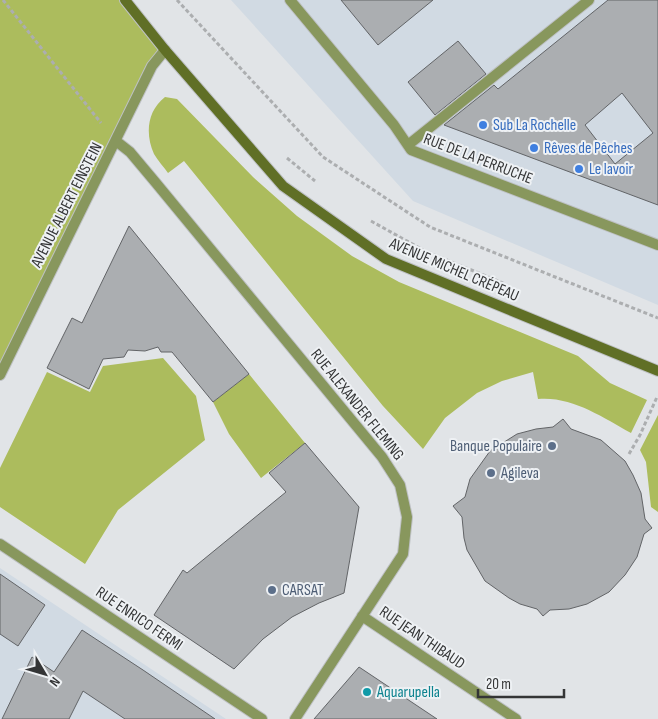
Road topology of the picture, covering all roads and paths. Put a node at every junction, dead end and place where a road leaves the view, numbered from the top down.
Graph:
1 (4, 0) edge
2 (125, 0) edge
3 (177, 0) edge
4 (290, 0) edge
5 (589, 0) edge
6 (165, 50) junction
7 (116, 141) junction
8 (408, 145) junction
9 (285, 156) dead end
10 (320, 185) dead end
11 (364, 216) dead end
12 (658, 245) edge
13 (506, 284) dead end
14 (658, 318) edge
15 (658, 371) edge
16 (0, 375) edge
17 (657, 397) edge
18 (629, 454) dead end
19 (0, 544) edge
20 (362, 616) junction
21 (262, 719) edge
22 (295, 719) edge
23 (516, 719) edge

1 - 7 path
2 - 6 street, AVENUE MICHEL CRÉPEAU
3 - 14 path
4 - 8 street, RUE DE LA PERRUCHE
5 - 8 street
6 - 7 street, AVENUE ALBERT EINSTEIN
6 - 15 street, AVENUE MICHEL CRÉPEAU
7 - 16 street, AVENUE ALBERT EINSTEIN
7 - 20 street, RUE ALEXANDER FLEMING
8 - 12 street, RUE DE LA PERRUCHE
9 - 10 path
11 - 13 path
17 - 18 path
19 - 21 street, RUE ENRICO FERMI
20 - 22 street, RUE ALEXANDER FLEMING
20 - 23 street, RUE JEAN THIBAUD

